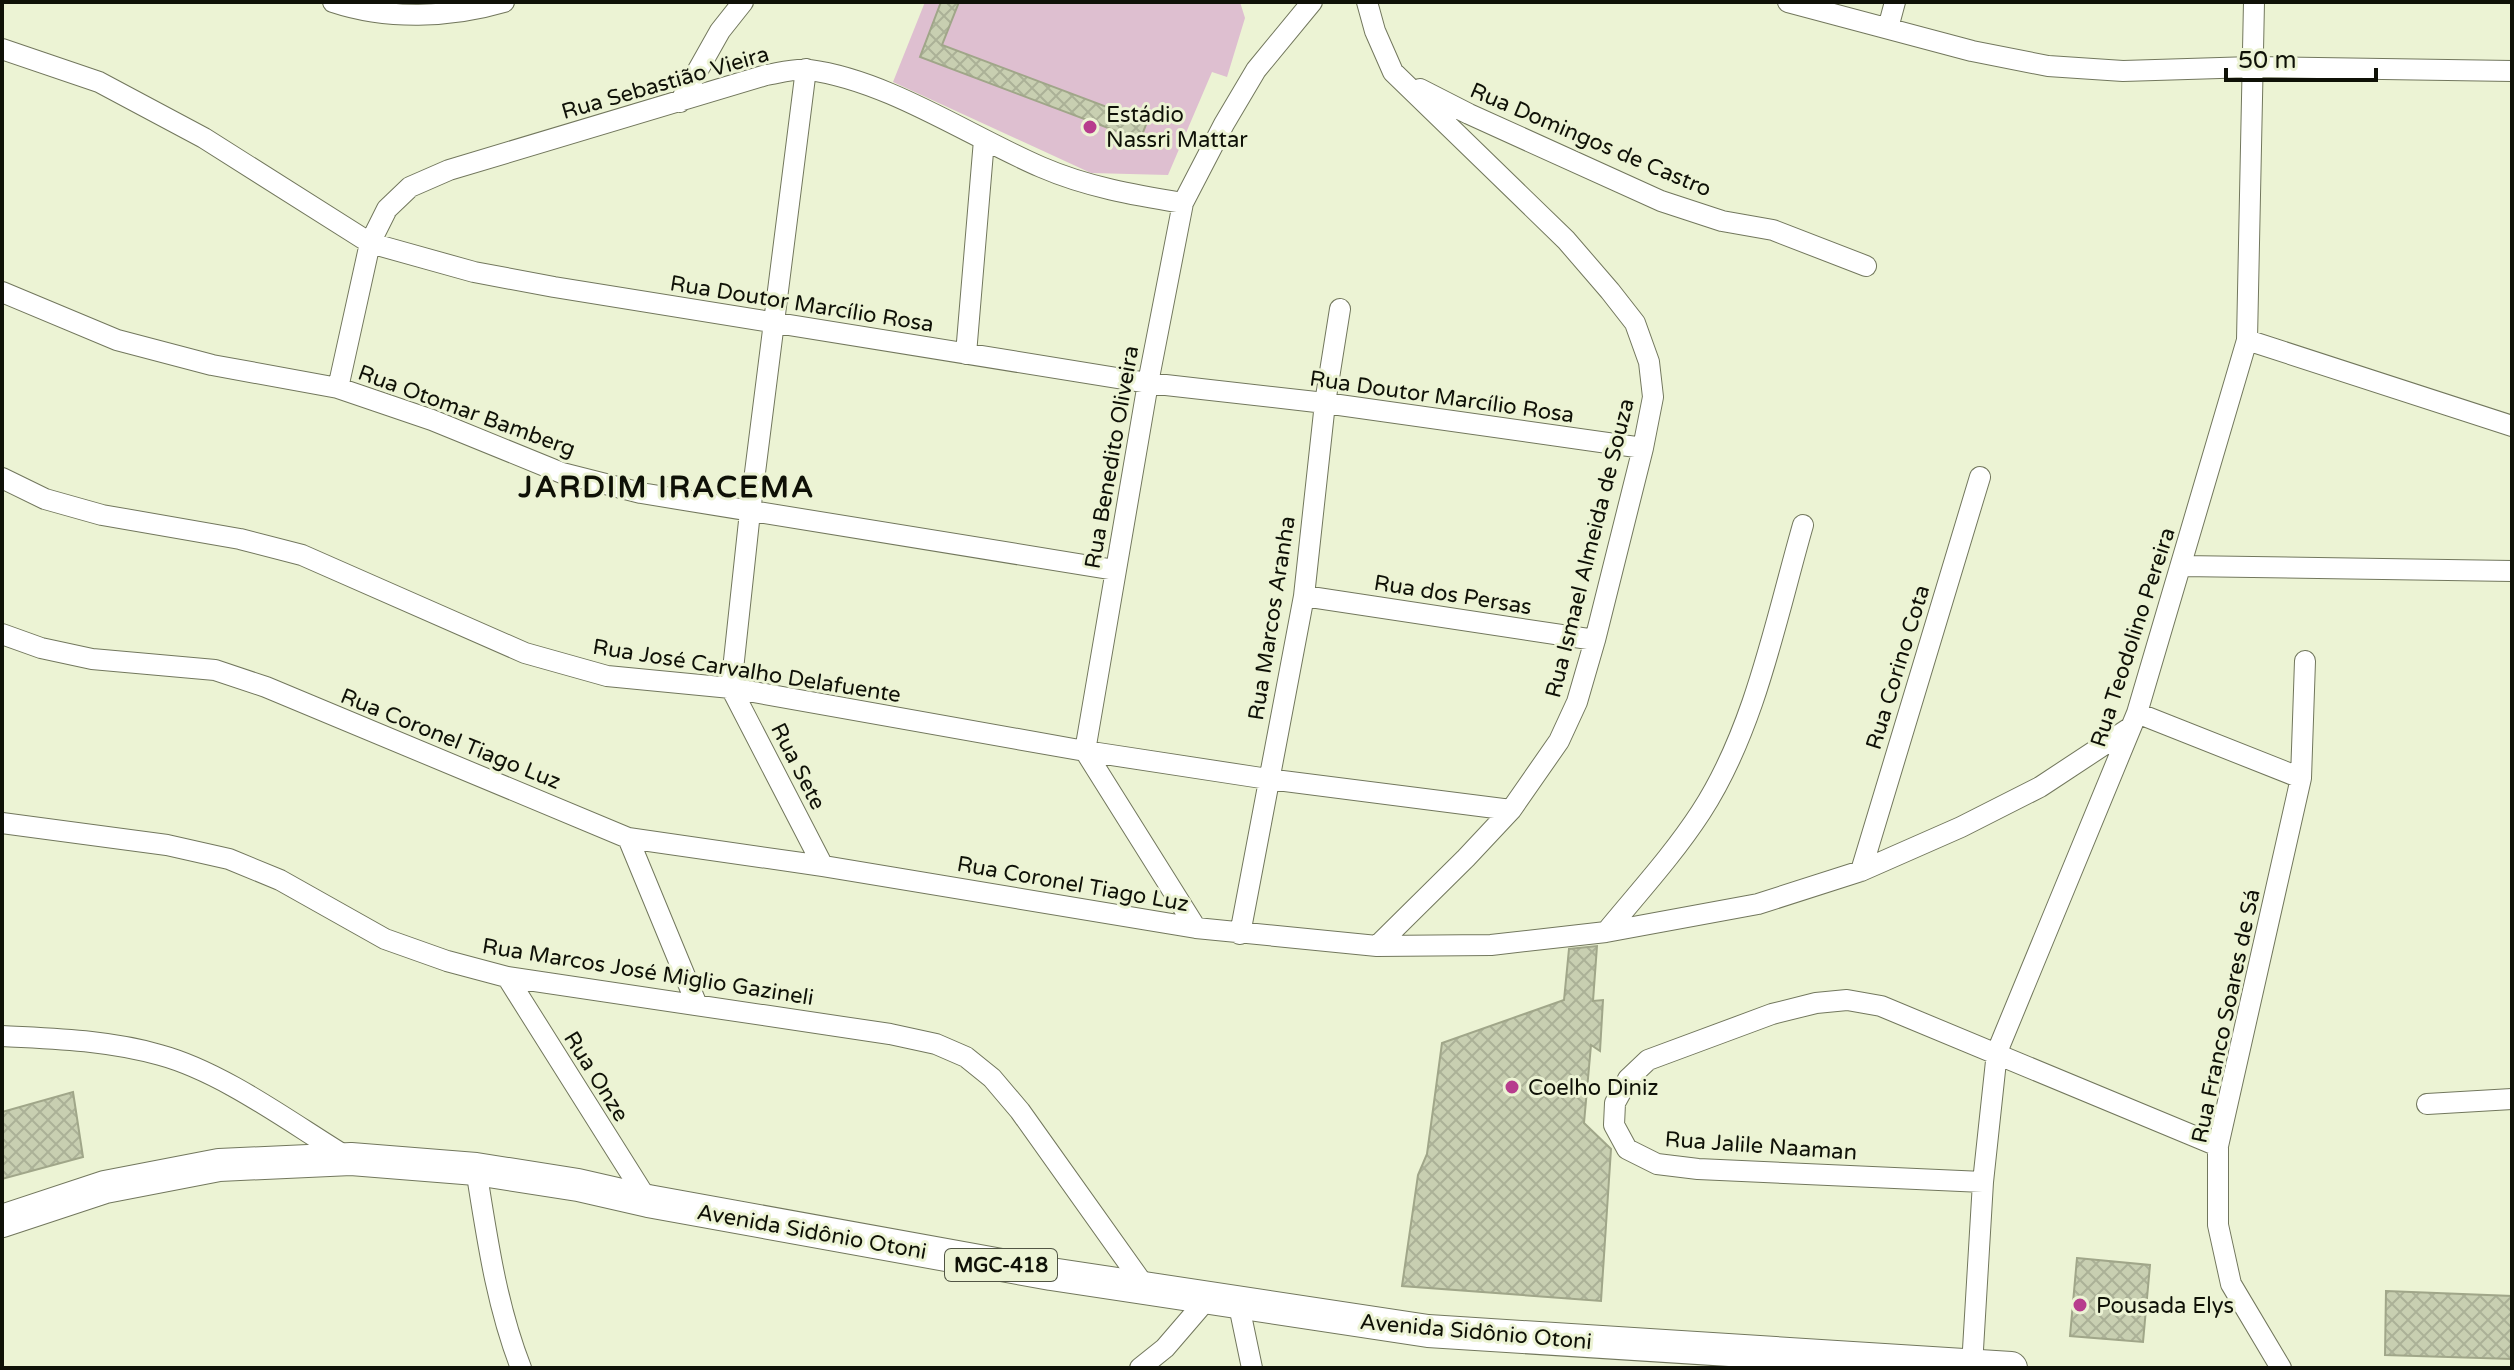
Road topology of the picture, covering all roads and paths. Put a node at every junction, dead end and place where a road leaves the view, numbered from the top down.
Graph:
1 (333, 2) edge
2 (504, 2) edge
3 (743, 2) edge
4 (1312, 2) edge
5 (1367, 2) edge
6 (1788, 2) edge
7 (1895, 2) edge
8 (2254, 2) edge
9 (1888, 28) junction
10 (2, 49) edge
11 (2252, 67) junction
12 (806, 69) junction
13 (2512, 71) edge
14 (1393, 72) junction
15 (680, 102) junction
16 (984, 140) junction
17 (1183, 203) junction
18 (370, 243) junction
19 (1866, 266) dead end
20 (2, 292) edge
21 (1340, 309) dead end
22 (774, 322) junction
23 (2247, 340) junction
24 (966, 354) junction
25 (1148, 383) junction
26 (338, 388) junction
27 (1325, 403) junction
28 (2512, 426) edge
29 (1643, 448) junction
30 (1980, 477) dead end
31 (2, 478) edge
32 (2, 493) edge
33 (45, 499) junction
34 (750, 512) junction
35 (1803, 525) dead end
36 (2182, 566) junction
37 (1115, 570) junction
38 (2512, 571) edge
39 (1304, 596) junction
40 (2, 634) edge
41 (1595, 640) junction
42 (2305, 661) dead end
43 (731, 688) junction
44 (2134, 720) junction
45 (1085, 751) junction
46 (2301, 778) junction
47 (1268, 779) junction
48 (1511, 810) junction
49 (2, 823) edge
50 (628, 838) junction
51 (823, 866) junction
52 (1861, 871) junction
53 (1196, 928) junction
54 (1606, 932) junction
55 (1240, 934) junction
56 (1377, 946) junction
57 (507, 977) junction
58 (697, 1005) junction
59 (2, 1036) edge
60 (1997, 1052) junction
61 (2512, 1099) edge
62 (2427, 1104) dead end
63 (2218, 1146) junction
64 (351, 1159) junction
65 (476, 1169) junction
66 (1983, 1182) junction
67 (648, 1201) junction
68 (2, 1221) edge
69 (1146, 1288) junction
70 (1223, 1299) junction
71 (1972, 1366) junction
72 (521, 1368) edge
73 (1140, 1368) edge
74 (1252, 1368) edge
75 (2011, 1368) edge
76 (2281, 1368) edge

1 - 2 street
3 - 15 street
4 - 17 street, Rua Benedito Oliveira
5 - 14 street, Rua Ismael Almeida de Souza
6 - 9 street
7 - 9 street
8 - 11 street, Rua Teodolino Pereira
9 - 11 street
10 - 18 street, Rua Doutor Marcílio Rosa
11 - 13 street
11 - 23 street, Rua Teodolino Pereira
12 - 15 street, Rua Sebastião Vieira
12 - 16 street, Rua Sebastião Vieira
12 - 22 street
14 - 19 street, Rua Domingos de Castro
14 - 29 street, Rua Ismael Almeida de Souza
15 - 18 street, Rua Sebastião Vieira
16 - 17 street, Rua Sebastião Vieira
16 - 24 street
17 - 25 street, Rua Benedito Oliveira
18 - 22 street, Rua Doutor Marcílio Rosa
18 - 26 street, Rua Sebastião Vieira
20 - 26 street, Rua Otomar Bamberg
21 - 27 street, Rua Marcos Aranha
22 - 24 street, Rua Doutor Marcílio Rosa
22 - 34 street
23 - 28 street
23 - 36 street, Rua Teodolino Pereira
24 - 25 street, Rua Doutor Marcílio Rosa
25 - 27 street, Rua Doutor Marcílio Rosa
25 - 37 street, Rua Benedito Oliveira
26 - 34 street, Rua Otomar Bamberg
27 - 29 street, Rua Doutor Marcílio Rosa
27 - 39 street, Rua Marcos Aranha
29 - 41 street, Rua Ismael Almeida de Souza
30 - 52 street, Rua Corino Cota
31 - 33 street
32 - 33 street
33 - 43 street, Rua José Carvalho Delafuente
34 - 37 street, Rua Otomar Bamberg
34 - 43 street
35 - 54 street
36 - 38 street
36 - 44 street, Rua Teodolino Pereira
37 - 45 street, Rua Benedito Oliveira
39 - 41 street, Rua dos Persas
39 - 47 street, Rua Marcos Aranha
40 - 50 street, Rua Coronel Tiago Luz
41 - 48 street, Rua Ismael Almeida de Souza
42 - 46 street, Rua Franco Soares de Sá
43 - 45 street, Rua José Carvalho Delafuente
43 - 51 street, Rua Sete
44 - 46 street
44 - 52 street, Rua Coronel Tiago Luz
44 - 60 street, Rua Teodolino Pereira
45 - 47 street, Rua José Carvalho Delafuente
45 - 53 street
46 - 63 street, Rua Franco Soares de Sá
47 - 48 street, Rua José Carvalho Delafuente
47 - 55 street, Rua Marcos Aranha
48 - 56 street, Rua Ismael Almeida de Souza
49 - 57 street, Rua Marcos José Miglio Gazineli
50 - 51 street, Rua Coronel Tiago Luz
50 - 58 street
51 - 53 street, Rua Coronel Tiago Luz
52 - 54 street, Rua Coronel Tiago Luz
53 - 55 street, Rua Coronel Tiago Luz
54 - 56 street, Rua Coronel Tiago Luz
55 - 56 street, Rua Coronel Tiago Luz
57 - 58 street, Rua Marcos José Miglio Gazineli
57 - 67 street, Rua Onze
58 - 69 street, Rua Marcos José Miglio Gazineli
59 - 64 street
60 - 63 street, Rua Jalile Naaman
60 - 66 street, Rua Teodolino Pereira
60 - 66 street, Rua Jalile Naaman
61 - 62 street
63 - 76 street, Rua Franco Soares de Sá
64 - 65 main road, Avenida Sidônio Otoni / MGC-418
64 - 68 main road, Avenida Sidônio Otoni / MGC-418
65 - 67 main road, Avenida Sidônio Otoni / MGC-418
65 - 72 street
66 - 71 street, Rua Teodolino Pereira
67 - 69 main road, Avenida Sidônio Otoni / MGC-418
69 - 70 main road, Avenida Sidônio Otoni / MGC-418
70 - 71 main road, Avenida Sidônio Otoni / MGC-418
70 - 73 street
70 - 74 street
71 - 75 main road, Avenida Sidônio Otoni / MGC-418

